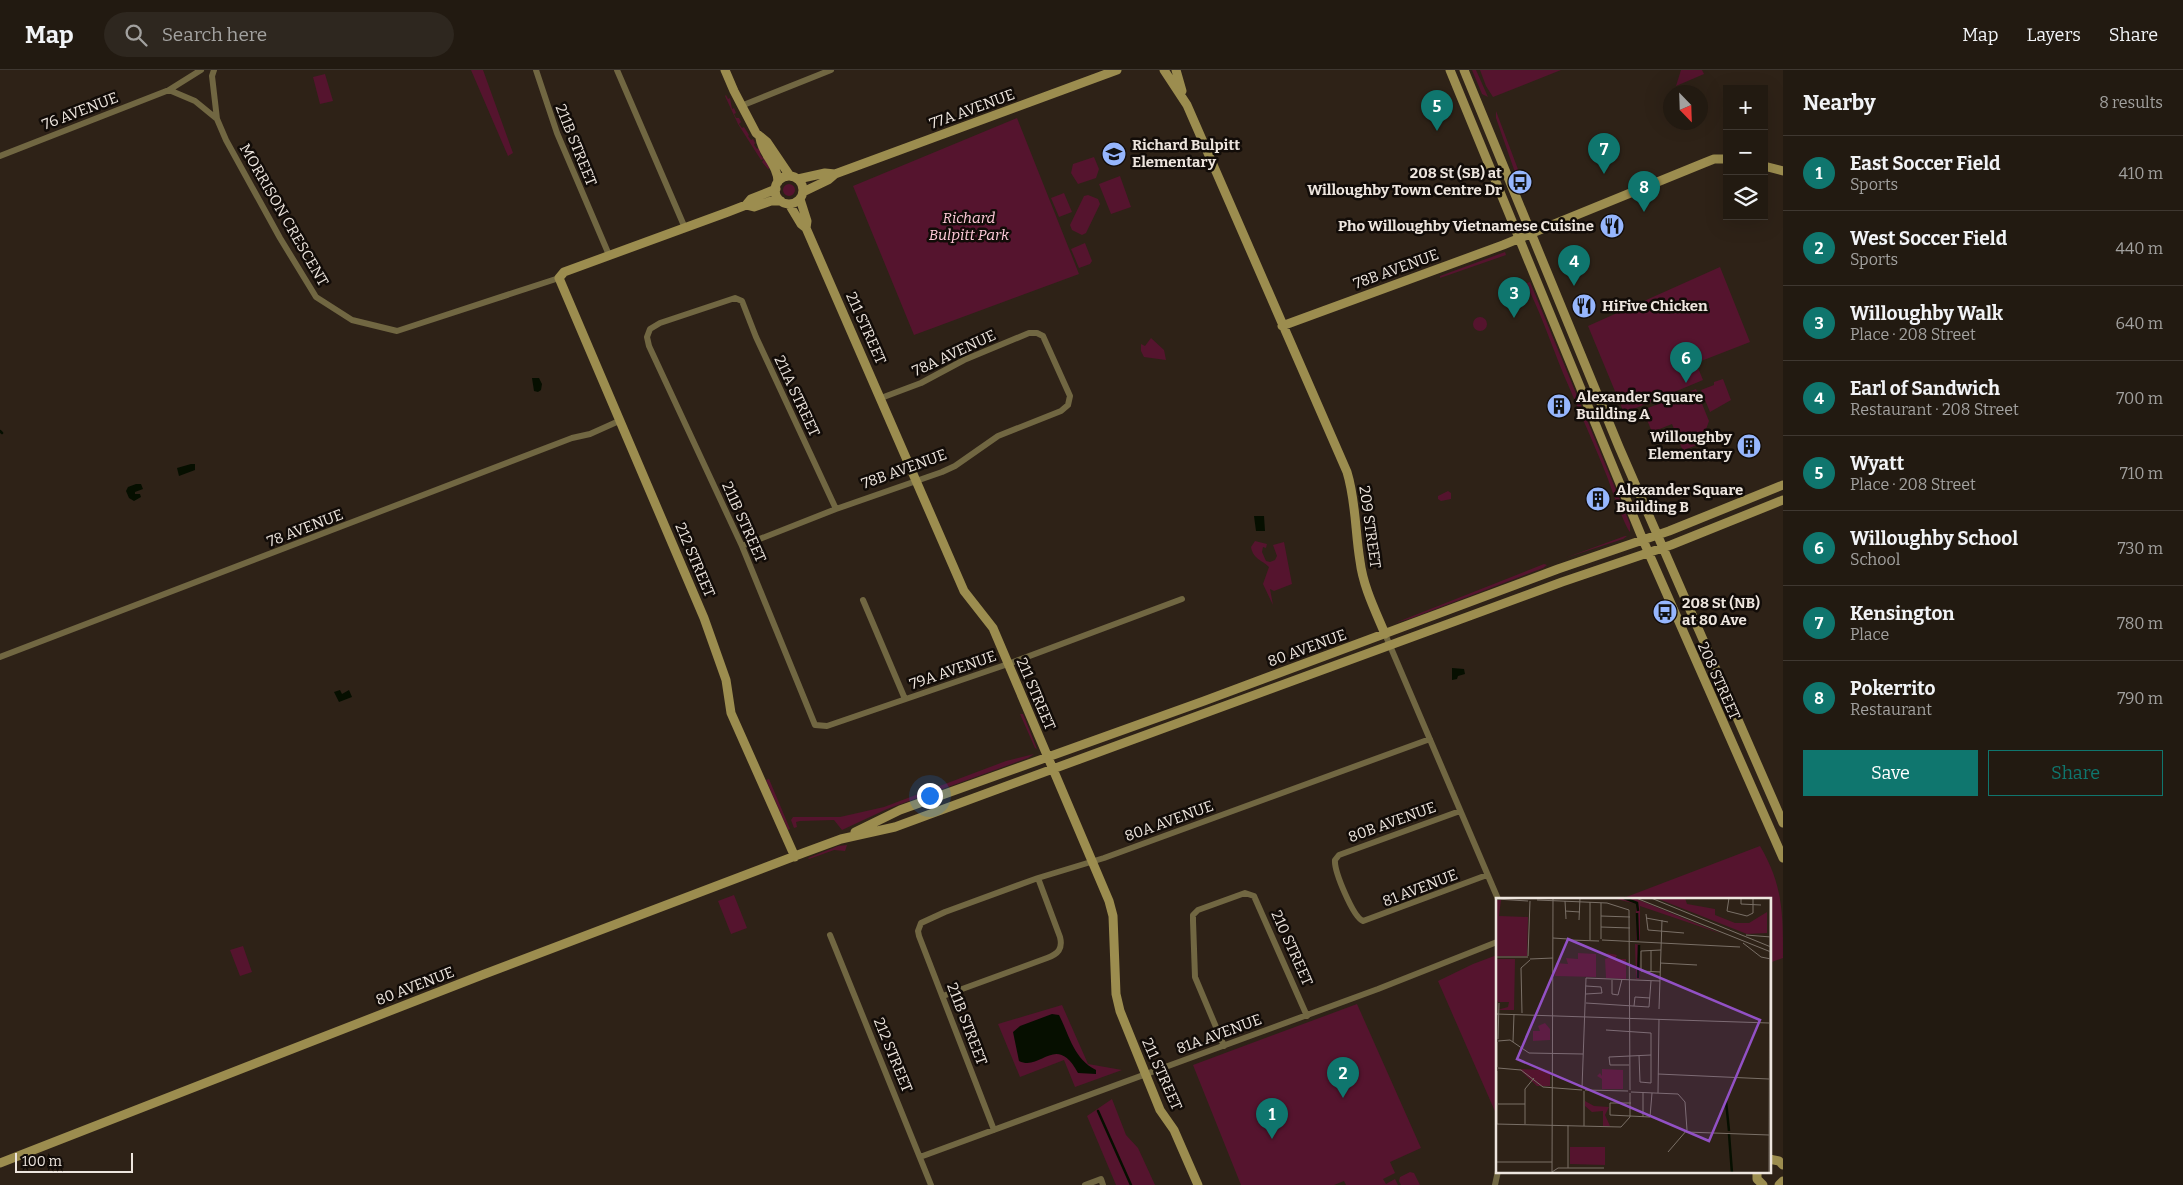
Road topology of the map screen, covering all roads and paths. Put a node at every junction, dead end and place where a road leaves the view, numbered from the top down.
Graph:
1 (201, 70) edge
2 (214, 70) edge
3 (536, 70) edge
4 (616, 70) edge
5 (725, 70) edge
6 (831, 70) edge
7 (1123, 70) edge
8 (1164, 70) edge
9 (1176, 70) edge
10 (1450, 70) edge
11 (1464, 70) edge
12 (1115, 71) edge
13 (169, 90) junction
14 (1187, 105) junction
15 (741, 106) junction
16 (217, 119) junction
17 (760, 138) junction
18 (0, 156) edge
19 (1723, 159) edge
20 (1768, 167) edge
21 (1783, 171) edge
22 (835, 174) junction
23 (794, 178) junction
24 (777, 185) junction
25 (801, 195) junction
26 (785, 202) junction
27 (746, 205) junction
28 (685, 228) junction
29 (806, 228) junction
30 (1532, 233) junction
31 (1520, 238) junction
32 (609, 255) junction
33 (559, 278) junction
34 (735, 298) joint
35 (1282, 326) junction
36 (882, 398) junction
37 (1068, 405) joint
38 (619, 421) junction
39 (917, 481) junction
40 (1783, 485) edge
41 (1783, 500) edge
42 (836, 509) junction
43 (1657, 536) junction
44 (1643, 540) junction
45 (742, 546) junction
46 (1662, 548) junction
47 (1648, 553) junction
48 (1182, 598) dead end
49 (863, 600) dead end
50 (1385, 634) junction
51 (1390, 646) junction
52 (0, 657) edge
53 (1008, 664) junction
54 (905, 699) junction
55 (815, 725) joint
56 (1430, 739) junction
57 (1048, 757) junction
58 (1053, 770) junction
59 (1460, 811) junction
60 (1783, 823) edge
61 (841, 839) junction
62 (795, 857) junction
63 (1783, 858) edge
64 (1093, 861) junction
65 (1487, 875) junction
66 (1038, 878) junction
67 (1498, 898) edge
68 (1361, 920) joint
69 (918, 928) joint
70 (830, 935) dead end
71 (1496, 942) edge
72 (943, 996) junction
73 (1307, 1016) junction
74 (1224, 1046) junction
75 (1145, 1074) junction
76 (994, 1130) junction
77 (920, 1157) junction
78 (1771, 1158) edge
79 (0, 1163) edge
80 (1783, 1165) edge
81 (1498, 1172) edge
82 (1102, 1182) edge
83 (1783, 1182) edge
84 (931, 1185) edge
85 (1085, 1185) edge
86 (1198, 1185) edge
87 (1495, 1185) edge
88 (1779, 1185) edge

1 - 13 street, 76 AVENUE
2 - 16 street, MORRISON CRESCENT
3 - 32 street, 211B STREET
4 - 28 street
5 - 15 main road
6 - 15 street
7 - 12 main road, 77A AVENUE
8 - 14 main road, 209 STREET
9 - 14 main road, 209 STREET
10 - 31 main road, 208 STREET
11 - 30 main road, 208 STREET
12 - 22 main road, 77A AVENUE
13 - 16 street
13 - 18 street, 76 AVENUE
14 - 35 main road, 209 STREET
15 - 17 main road
16 - 33 street, MORRISON CRESCENT
17 - 23 main road
17 - 24 main road
19 - 30 main road, 78B AVENUE
20 - 21 main road
22 - 23 main road, 77A AVENUE
22 - 25 main road, 77A AVENUE
23 - 24 main road
23 - 25 main road
24 - 26 main road
24 - 27 main road
25 - 26 main road
25 - 29 main road, 211 STREET
26 - 27 main road
26 - 29 main road, 211 STREET
27 - 28 main road
28 - 32 main road
29 - 36 main road, 211 STREET
30 - 31 main road, 78B AVENUE
30 - 43 main road, 208 STREET
31 - 35 main road, 78B AVENUE
31 - 44 main road, 208 STREET
32 - 33 main road
33 - 38 main road, 212 STREET
34 - 42 street, 211A STREET
34 - 45 street, 211B STREET
35 - 50 main road, 209 STREET
36 - 37 street, 78A AVENUE
36 - 39 main road, 211 STREET
37 - 39 street, 78B AVENUE
38 - 52 street, 78 AVENUE
38 - 62 main road, 212 STREET
39 - 42 street, 78B AVENUE
39 - 53 main road, 211 STREET
40 - 43 main road, 80 AVENUE
41 - 46 main road, 80 AVENUE
42 - 45 street, 78B AVENUE
43 - 44 main road, 80 AVENUE
43 - 46 main road, 208 STREET
44 - 47 main road, 208 STREET
44 - 50 main road, 80 AVENUE
45 - 55 street, 211B STREET
46 - 47 main road, 80 AVENUE
46 - 60 main road, 208 STREET
47 - 51 main road, 80 AVENUE
47 - 63 main road, 208 STREET
48 - 53 street, 79A AVENUE
49 - 54 street
50 - 51 street, 209 STREET
50 - 57 main road, 80 AVENUE
51 - 56 street, 209 STREET
51 - 58 main road, 80 AVENUE
53 - 54 street, 79A AVENUE
53 - 57 main road, 211 STREET
54 - 55 street, 79A AVENUE
56 - 59 street, 209 STREET
56 - 64 street, 80A AVENUE
57 - 58 main road, 211 STREET
57 - 61 main road, 80 AVENUE
58 - 61 main road, 80 AVENUE
58 - 64 main road, 211 STREET
59 - 65 street, 209 STREET
59 - 68 street, 80B AVENUE
61 - 62 main road, 80 AVENUE
62 - 79 main road, 80 AVENUE
64 - 66 street, 80A AVENUE
64 - 75 main road, 211 STREET
65 - 67 street, 209 STREET
65 - 68 street, 81 AVENUE
66 - 69 street, 80A AVENUE
66 - 72 street
69 - 72 street, 211B STREET
70 - 77 street, 212 STREET
71 - 73 street, 81A AVENUE
72 - 76 street, 211B STREET
73 - 74 street, 81A AVENUE
73 - 74 street, 210 STREET
74 - 75 street, 81A AVENUE
75 - 76 street, 81A AVENUE
75 - 86 main road, 211 STREET
76 - 77 street, 81A AVENUE
77 - 84 street, 212 STREET
78 - 80 main road
81 - 87 street
82 - 85 street
83 - 88 main road

